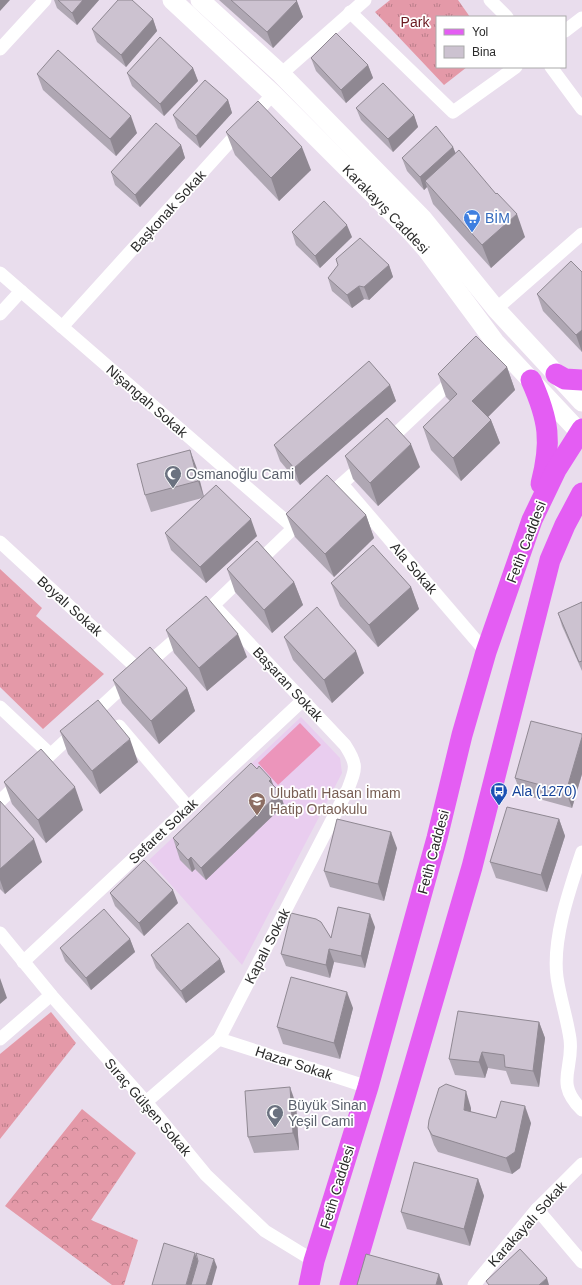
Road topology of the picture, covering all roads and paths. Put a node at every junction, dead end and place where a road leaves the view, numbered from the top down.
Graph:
1 (45, 0) edge
2 (172, 0) edge
3 (200, 0) edge
4 (365, 0) edge
5 (490, 0) edge
6 (350, 12) junction
7 (506, 16) edge
8 (582, 18) edge
9 (566, 30) edge
10 (0, 49) edge
11 (515, 68) edge
12 (552, 68) edge
13 (281, 74) junction
14 (273, 94) junction
15 (582, 109) edge
16 (582, 234) edge
17 (0, 273) edge
18 (21, 291) junction
19 (496, 309) junction
20 (0, 314) edge
21 (62, 327) junction
22 (466, 368) edge
23 (556, 374) junction
24 (531, 380) junction
25 (582, 380) edge
26 (582, 402) edge
27 (581, 432) edge
28 (342, 484) junction
29 (582, 493) edge
30 (532, 520) junction
31 (574, 520) edge
32 (294, 528) junction
33 (0, 542) edge
34 (214, 606) junction
35 (486, 652) junction
36 (140, 670) junction
37 (303, 700) junction
38 (102, 706) junction
39 (0, 707) edge
40 (50, 754) junction
41 (356, 766) joint
42 (0, 801) edge
43 (188, 807) junction
44 (582, 852) edge
45 (0, 933) edge
46 (23, 962) junction
47 (51, 996) junction
48 (0, 1039) edge
49 (219, 1039) junction
50 (368, 1087) junction
51 (146, 1102) junction
52 (582, 1110) edge
53 (582, 1164) edge
54 (537, 1209) junction
55 (314, 1261) junction
56 (582, 1262) edge
57 (309, 1285) edge
58 (350, 1285) edge
59 (474, 1285) edge

1 - 10 street
2 - 14 main road, Karakayış Caddesi
3 - 13 main road, Karakayış Caddesi
4 - 6 street
5 - 7 street
6 - 11 street
6 - 13 street
8 - 9 street
12 - 15 street
13 - 19 main road, Karakayış Caddesi
14 - 21 street, Başkonak Sokak
14 - 24 main road, Karakayış Caddesi
16 - 19 street
17 - 18 street, Nişangah Sokak
18 - 20 street
18 - 21 street, Nişangah Sokak
19 - 23 main road, Karakayış Caddesi
21 - 32 street, Nişangah Sokak
22 - 28 street
23 - 25 main road
23 - 26 main road, Karakayış Caddesi
24 - 27 main road, Karakayış Caddesi
24 - 30 main road
27 - 30 main road, Fetih Caddesi
28 - 32 street
28 - 35 street, Ala Sokak
29 - 31 main road, Fetih Caddesi
30 - 35 main road, Fetih Caddesi
31 - 58 main road, Fetih Caddesi
32 - 34 street
33 - 36 street, Boyalı Sokak
34 - 36 street
34 - 37 street, Başaran Sokak
35 - 50 main road, Fetih Caddesi
36 - 38 street
37 - 41 street, Başaran Sokak
37 - 43 street, Sefaret Sokak
38 - 40 street
38 - 43 street
39 - 40 street
40 - 42 street
41 - 49 street, Kapalı Sokak
43 - 46 street, Sefaret Sokak
44 - 52 street
45 - 46 street, Sıraç Gülşen Sokak
46 - 47 street, Sıraç Gülşen Sokak
47 - 48 street
47 - 51 street, Sıraç Gülşen Sokak
49 - 50 street, Hazar Sokak
49 - 51 street, Kapalı Sokak
50 - 55 main road, Fetih Caddesi
51 - 55 street, Sıraç Gülşen Sokak
53 - 54 street, Karakayalı Sokak
54 - 56 street
54 - 59 street, Karakayalı Sokak
55 - 57 main road, Fetih Caddesi

